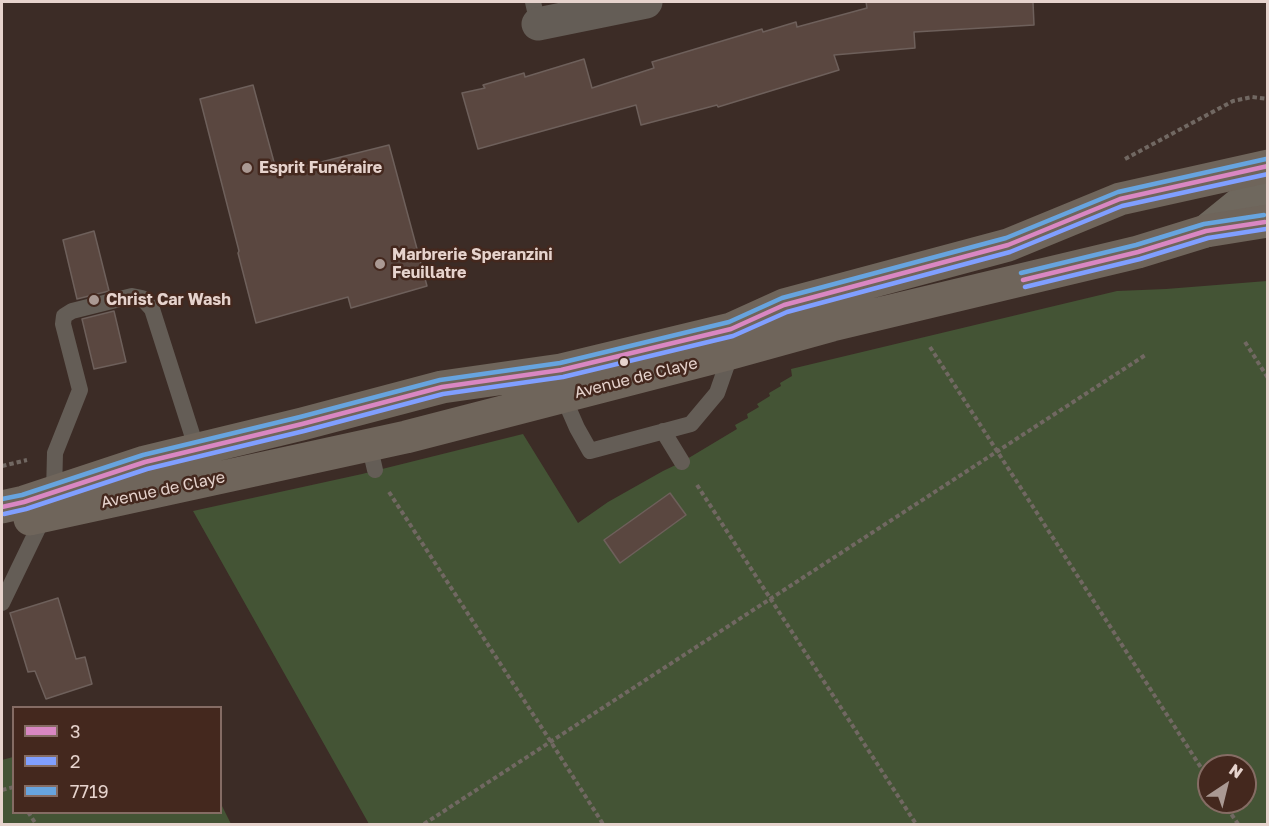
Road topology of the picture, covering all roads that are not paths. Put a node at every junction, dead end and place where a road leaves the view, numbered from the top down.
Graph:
1 (646, 2) edge
2 (536, 13) edge
3 (1268, 166) edge
4 (1268, 194) edge
5 (1268, 221) edge
6 (1206, 231) junction
7 (731, 353) junction
8 (563, 396) junction
9 (322, 419) junction
10 (663, 431) junction
11 (197, 450) junction
12 (682, 462) road end
13 (125, 498) junction
14 (49, 504) junction
15 (2, 507) edge
16 (2, 526) edge
17 (2, 603) edge

1 - 2 street
3 - 9 main road, Avenue de Claye
4 - 6 street
5 - 6 main road, Avenue de Claye
6 - 7 main road, Avenue de Claye
7 - 8 main road, Avenue de Claye
7 - 10 lane
8 - 10 lane
8 - 13 main road, Avenue de Claye
9 - 11 main road, Avenue de Claye
9 - 13 street
10 - 12 lane
11 - 14 main road, Avenue de Claye
11 - 14 lane
13 - 14 main road, Avenue de Claye
14 - 15 main road, Avenue de Claye
14 - 16 main road, Avenue de Claye
14 - 17 lane

